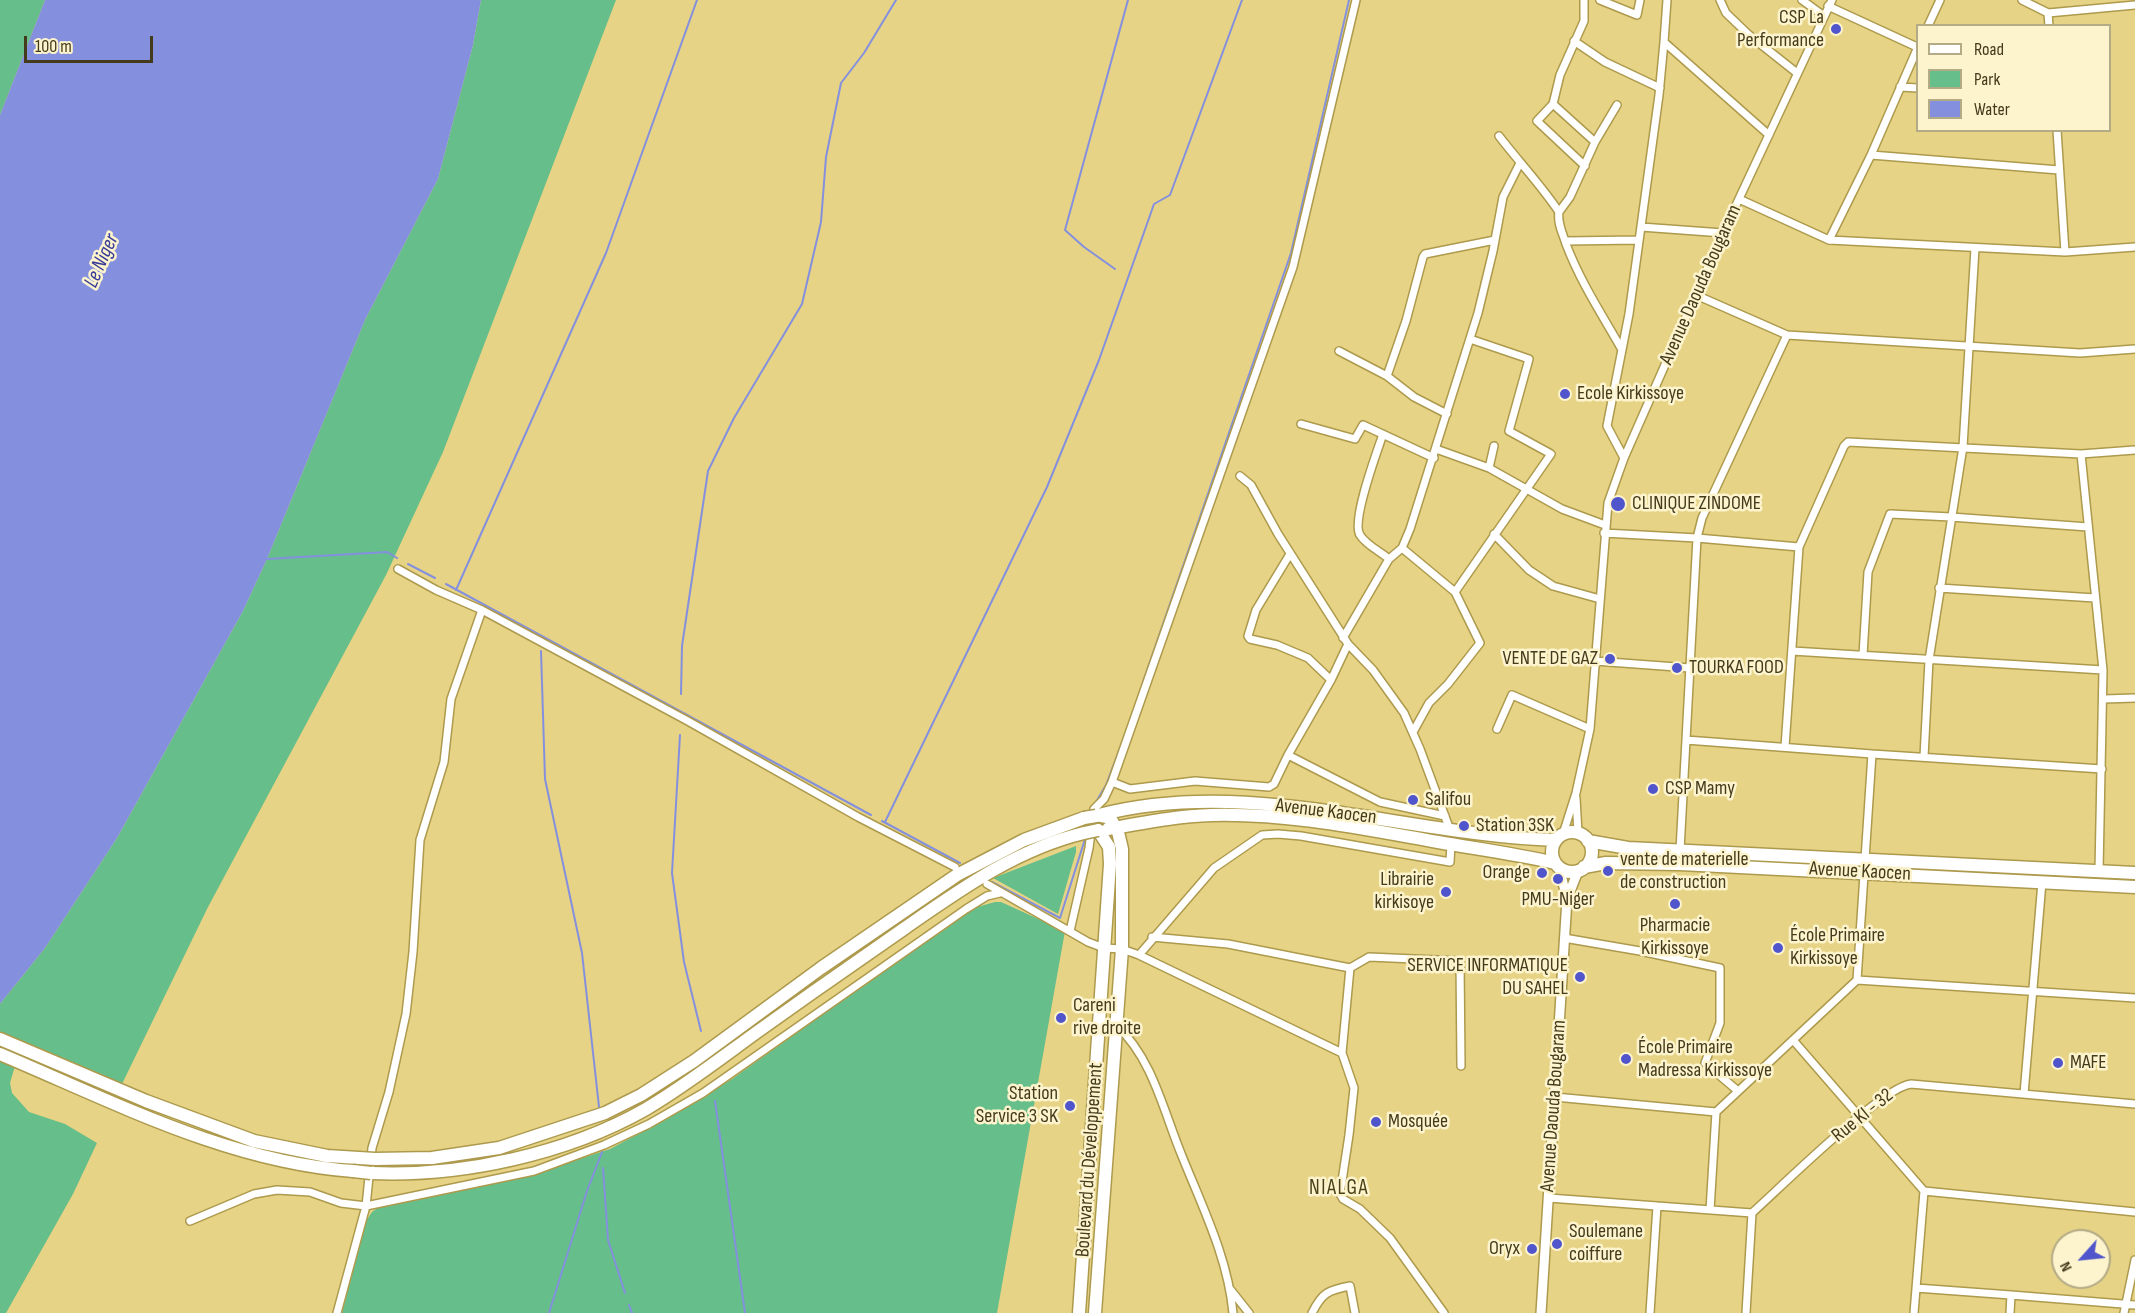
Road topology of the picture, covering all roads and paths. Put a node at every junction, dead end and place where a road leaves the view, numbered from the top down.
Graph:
1 (1356, 0) edge
2 (1584, 0) edge
3 (1600, 0) edge
4 (1640, 0) edge
5 (1667, 0) edge
6 (1720, 0) edge
7 (1802, 0) edge
8 (1940, 0) edge
9 (2022, 0) edge
10 (1830, 3) edge
11 (2135, 5) edge
12 (2048, 13) junction
13 (1824, 16) junction
14 (1929, 24) edge
15 (2049, 24) edge
16 (1574, 40) junction
17 (1664, 42) junction
18 (1916, 46) edge
19 (1916, 49) edge
20 (1797, 73) junction
21 (1900, 87) junction
22 (1660, 88) junction
23 (1916, 88) edge
24 (1553, 104) junction
25 (1617, 105) dead end
26 (2057, 132) edge
27 (1769, 135) junction
28 (1499, 136) dead end
29 (1595, 142) junction
30 (1871, 155) junction
31 (1520, 163) junction
32 (1585, 166) junction
33 (2059, 170) junction
34 (1739, 199) junction
35 (1559, 212) junction
36 (1641, 227) junction
37 (1723, 233) junction
38 (1495, 240) junction
39 (1639, 240) junction
40 (1829, 240) junction
41 (1565, 241) junction
42 (2135, 247) edge
43 (1975, 248) junction
44 (2065, 252) junction
45 (1696, 295) junction
46 (1786, 335) junction
47 (1470, 339) junction
48 (1969, 347) junction
49 (1621, 348) junction
50 (2135, 349) edge
51 (1339, 351) dead end
52 (1387, 376) junction
53 (1447, 414) junction
54 (1301, 424) dead end
55 (1383, 434) junction
56 (1494, 446) dead end
57 (1963, 447) junction
58 (1436, 449) junction
59 (2135, 450) edge
60 (2081, 454) junction
61 (1434, 458) junction
62 (1624, 458) junction
63 (1489, 468) junction
64 (1240, 476) dead end
65 (1527, 489) junction
66 (1951, 517) junction
67 (2088, 527) junction
68 (1605, 529) junction
69 (1494, 534) junction
70 (1697, 538) junction
71 (1799, 547) junction
72 (1402, 548) junction
73 (1290, 554) junction
74 (1389, 559) junction
75 (398, 569) dead end
76 (1939, 588) junction
77 (1455, 592) junction
78 (2095, 598) junction
79 (1600, 599) junction
80 (482, 610) junction
81 (1345, 641) junction
82 (1792, 651) junction
83 (1863, 655) junction
84 (1929, 660) junction
85 (1595, 661) junction
86 (1690, 668) junction
87 (2103, 670) junction
88 (1331, 680) junction
89 (2135, 698) edge
90 (2104, 699) junction
91 (1497, 729) dead end
92 (1590, 729) junction
93 (1413, 732) junction
94 (1686, 741) junction
95 (1785, 747) junction
96 (1872, 754) junction
97 (1288, 755) junction
98 (1924, 757) junction
99 (2102, 769) junction
100 (1112, 782) junction
101 (1576, 793) junction
102 (1092, 816) junction
103 (1445, 816) junction
104 (1146, 823) junction
105 (1115, 827) junction
106 (1098, 830) junction
107 (1450, 830) junction
108 (1578, 833) junction
109 (1559, 837) junction
110 (1588, 841) junction
111 (1451, 845) junction
112 (1122, 849) junction
113 (1680, 850) junction
114 (1557, 865) junction
115 (1865, 865) junction
116 (955, 867) dead end
117 (1581, 869) junction
118 (2100, 871) junction
119 (2135, 873) edge
120 (2042, 882) junction
121 (987, 884) dead end
122 (2135, 887) edge
123 (1000, 893) junction
124 (1567, 899) junction
125 (1070, 931) junction
126 (1152, 937) junction
127 (1564, 938) junction
128 (1104, 948) junction
129 (1122, 949) junction
130 (1139, 955) junction
131 (1350, 968) junction
132 (1857, 980) junction
133 (2033, 991) junction
134 (2135, 998) edge
135 (1115, 1024) junction
136 (0, 1039) edge
137 (1793, 1040) junction
138 (1342, 1053) junction
139 (0, 1054) edge
140 (1461, 1066) dead end
141 (1096, 1080) junction
142 (1112, 1081) junction
143 (1738, 1091) junction
144 (2024, 1094) junction
145 (1555, 1097) junction
146 (2135, 1104) edge
147 (1716, 1112) junction
148 (1859, 1117) junction
149 (1092, 1129) junction
150 (1108, 1130) junction
151 (1924, 1191) junction
152 (1549, 1198) junction
153 (366, 1206) junction
154 (1657, 1206) junction
155 (1710, 1210) junction
156 (2135, 1212) edge
157 (1752, 1213) junction
158 (190, 1221) dead end
159 (2135, 1260) edge
160 (1229, 1287) junction
161 (1916, 1288) junction
162 (2011, 1294) junction
163 (2125, 1303) junction
164 (2135, 1305) edge
165 (337, 1313) edge
166 (1078, 1313) edge
167 (1095, 1313) edge
168 (1233, 1313) edge
169 (1249, 1313) edge
170 (1312, 1313) edge
171 (1355, 1313) edge
172 (1444, 1313) edge
173 (1542, 1313) edge
174 (1650, 1313) edge
175 (1746, 1313) edge
176 (1914, 1313) edge
177 (2010, 1313) edge
178 (2124, 1313) edge

1 - 100 street
2 - 16 street
3 - 4 street
5 - 17 street
6 - 20 street
7 - 13 street
8 - 14 street
9 - 12 street
10 - 13 street, Avenue Daouda Bougaram
10 - 18 street
11 - 12 street
12 - 15 street
13 - 20 street, Avenue Daouda Bougaram
16 - 22 street
16 - 24 street
17 - 22 street
17 - 27 street
19 - 21 street
20 - 27 street, Avenue Daouda Bougaram
21 - 23 street
21 - 30 street
22 - 36 street
24 - 29 street
24 - 32 street
25 - 29 street
26 - 33 street
27 - 34 street, Avenue Daouda Bougaram
28 - 31 street
29 - 32 street
30 - 33 street
30 - 40 street
31 - 35 street
31 - 38 street
32 - 35 street
33 - 44 street
34 - 37 street, Avenue Daouda Bougaram
34 - 40 street
35 - 41 street
36 - 37 street
36 - 39 street
37 - 45 street, Avenue Daouda Bougaram
38 - 47 street
38 - 52 street
39 - 41 street
39 - 49 street
40 - 43 street
41 - 49 street
42 - 44 street
43 - 44 street
43 - 48 street
45 - 46 street
45 - 62 street, Avenue Daouda Bougaram
46 - 48 street
46 - 70 street
47 - 53 street
47 - 65 street
48 - 50 street
48 - 57 street
49 - 62 street
51 - 52 street
52 - 53 street
53 - 58 street
54 - 55 street
55 - 61 street
55 - 74 street
56 - 63 street
57 - 60 street
57 - 66 street
57 - 71 street
58 - 61 street
58 - 63 street
59 - 60 street
60 - 67 street
61 - 72 street
62 - 68 street, Avenue Daouda Bougaram
63 - 65 street
64 - 73 street
65 - 68 street
65 - 69 street
66 - 67 street
66 - 76 street
66 - 83 street
67 - 78 street
68 - 70 street
68 - 79 street, Avenue Daouda Bougaram
69 - 77 street
69 - 79 street
70 - 71 street
70 - 86 street
71 - 82 street
72 - 74 street
72 - 77 street
73 - 81 street
73 - 88 street
74 - 81 street
75 - 80 street
76 - 78 street
76 - 84 street
77 - 93 street
78 - 87 street
79 - 85 street, Avenue Daouda Bougaram
80 - 116 street
80 - 153 street
81 - 88 street
81 - 93 street
82 - 83 street
82 - 95 street
83 - 84 street
84 - 87 street
84 - 98 street
85 - 86 street
85 - 92 street, Avenue Daouda Bougaram
86 - 94 street
87 - 90 street
88 - 97 street
89 - 90 street
90 - 99 street
91 - 92 street
92 - 101 street, Avenue Daouda Bougaram
93 - 103 street
94 - 95 street
94 - 113 street
95 - 96 street
96 - 98 street
96 - 115 street
97 - 100 street
97 - 103 street
98 - 99 street
99 - 118 street
100 - 125 street
101 - 108 street, Avenue Daouda Bougaram
101 - 109 street, Avenue Daouda Bougaram
102 - 105 highway
102 - 107 highway, Avenue Kaocen
102 - 136 highway, Avenue Kaocen, bridge
103 - 107 street
104 - 105 highway, Avenue Kaocen
104 - 111 highway, Avenue Kaocen
104 - 112 highway
105 - 106 highway, Avenue Kaocen
105 - 112 highway, Boulevard du Développement
106 - 128 highway, Boulevard du Développement
106 - 139 highway, Avenue Kaocen, bridge
107 - 109 highway, Avenue Kaocen
107 - 111 street
108 - 109 highway
108 - 110 highway
109 - 114 highway
110 - 113 highway, Avenue Kaocen
110 - 117 highway
111 - 114 highway, Avenue Kaocen
111 - 126 street
112 - 129 highway, Boulevard du Développement
113 - 115 highway, Avenue Kaocen
114 - 117 highway
114 - 124 street, Avenue Daouda Bougaram
115 - 117 highway, Avenue Kaocen
115 - 118 highway, Avenue Kaocen
115 - 120 highway, Avenue Kaocen
115 - 132 street
117 - 124 street, Avenue Daouda Bougaram
118 - 119 highway, Avenue Kaocen
120 - 122 highway, Avenue Kaocen
120 - 133 street
121 - 123 street
123 - 125 street
123 - 153 street
124 - 127 street, Avenue Daouda Bougaram
125 - 128 street
126 - 130 street
126 - 131 street
127 - 143 street
127 - 145 street, Avenue Daouda Bougaram
128 - 129 street
128 - 141 highway, Boulevard du Développement
129 - 130 street
129 - 135 highway, Boulevard du Développement
130 - 138 street
131 - 138 street
131 - 140 street
132 - 133 street
132 - 137 street
133 - 134 street
133 - 144 street
135 - 142 highway, Boulevard du Développement
135 - 160 street
137 - 143 street
137 - 148 street
138 - 172 street
141 - 142 highway
141 - 149 highway, Boulevard du Développement
142 - 150 highway, Boulevard du Développement
143 - 147 street
144 - 146 street, Rue KI - 32
144 - 148 street, Rue KI - 32
145 - 147 street
145 - 152 street, Avenue Daouda Bougaram
147 - 155 street
148 - 151 street
148 - 157 street, Rue KI - 32
149 - 150 highway
149 - 166 highway, Boulevard du Développement
150 - 167 highway, Boulevard du Développement
151 - 156 street
151 - 161 street
152 - 154 street
152 - 173 street, Avenue Daouda Bougaram
153 - 158 street
153 - 165 street
154 - 155 street
154 - 174 street
155 - 157 street
157 - 175 street
159 - 163 street
160 - 168 street
160 - 169 street
161 - 162 street
161 - 176 street
162 - 163 street
162 - 177 street
163 - 164 street
163 - 178 street
170 - 171 street

